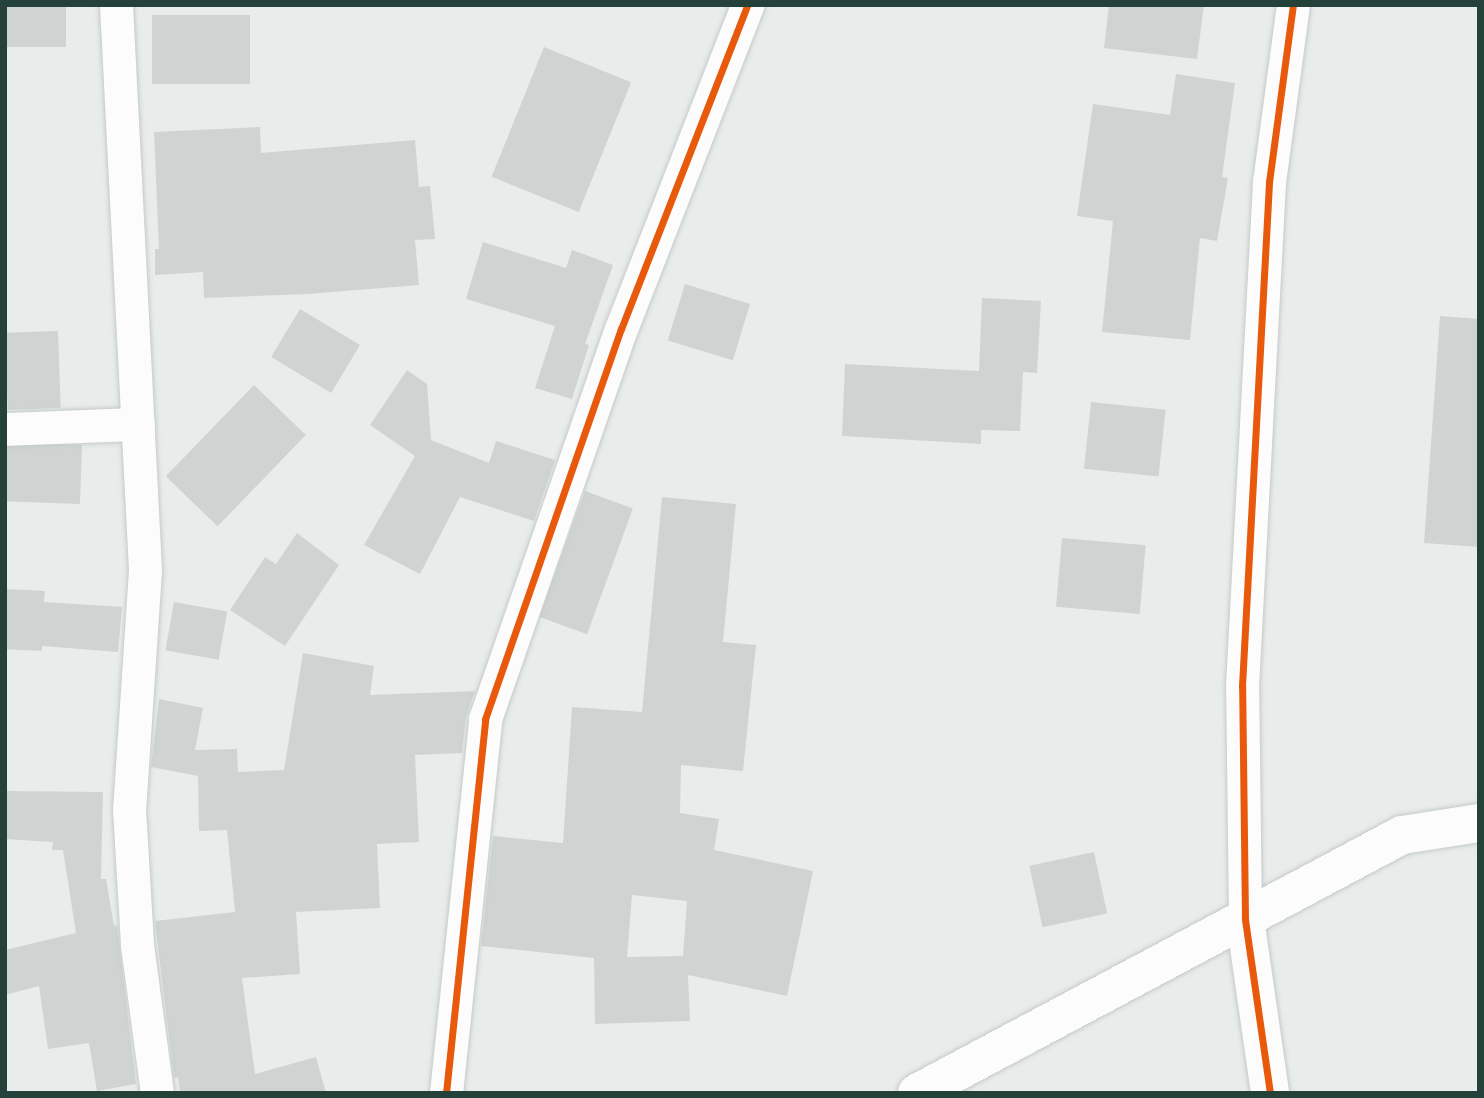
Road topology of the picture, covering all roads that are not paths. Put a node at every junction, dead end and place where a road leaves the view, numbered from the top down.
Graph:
1 (116, 5) edge
2 (747, 5) edge
3 (1293, 5) edge
4 (138, 424) junction
5 (5, 429) edge
6 (1479, 823) edge
7 (1245, 919) junction
8 (921, 1092) edge
9 (158, 1093) edge
10 (446, 1093) edge
11 (1270, 1093) edge

1 - 4 street
2 - 10 street
3 - 7 street
4 - 5 street
4 - 9 street
6 - 7 street
7 - 8 street
7 - 11 street

